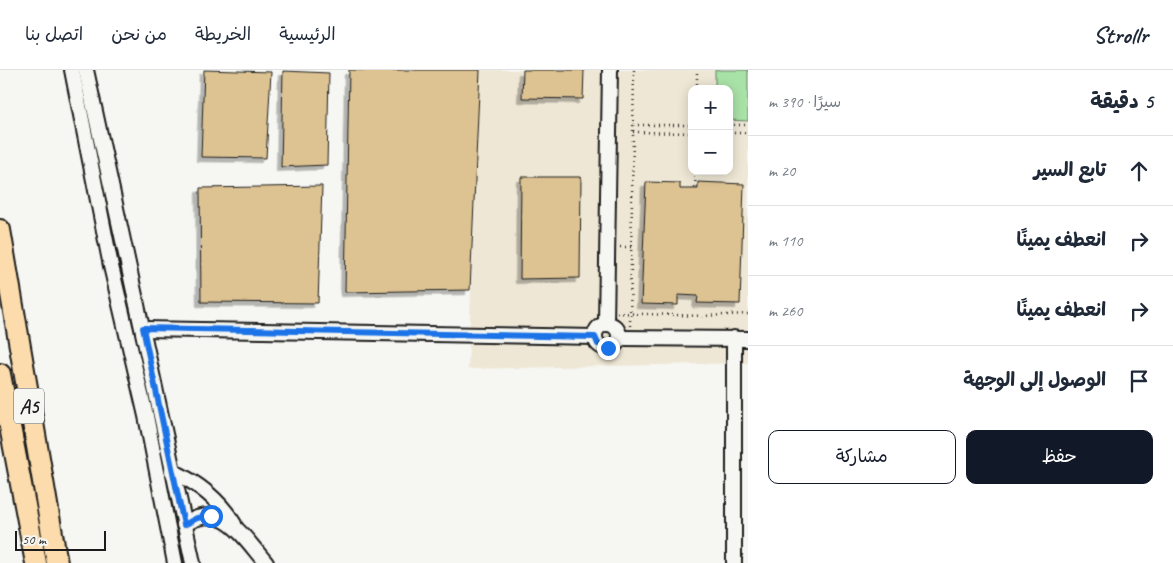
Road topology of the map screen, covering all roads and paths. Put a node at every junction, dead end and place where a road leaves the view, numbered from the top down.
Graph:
1 (72, 70) edge
2 (86, 70) edge
3 (610, 70) edge
4 (634, 70) edge
5 (697, 70) edge
6 (697, 85) edge
7 (688, 124) edge
8 (633, 125) junction
9 (733, 125) edge
10 (748, 125) edge
11 (633, 132) junction
12 (688, 132) edge
13 (733, 133) edge
14 (748, 133) edge
15 (696, 175) edge
16 (695, 187) dead end
17 (2, 240) edge
18 (630, 313) junction
19 (748, 314) edge
20 (606, 318) junction
21 (143, 328) junction
22 (595, 337) junction
23 (624, 338) junction
24 (734, 338) junction
25 (748, 339) edge
26 (0, 374) edge
27 (172, 471) junction
28 (184, 525) junction
29 (237, 529) junction
30 (36, 563) edge
31 (57, 563) edge
32 (71, 563) edge
33 (176, 563) edge
34 (192, 563) edge
35 (266, 563) edge
36 (734, 563) edge

1 - 33 street
2 - 21 street
3 - 20 street
4 - 8 path
5 - 6 path
7 - 8 path
8 - 11 path
9 - 10 path
11 - 12 path
11 - 18 path
13 - 14 path
15 - 16 path
17 - 31 highway, A5
17 - 32 highway
18 - 19 path
18 - 20 path
18 - 23 path
20 - 22 street
20 - 23 street
21 - 22 street
21 - 27 street
22 - 23 street
23 - 24 street
24 - 25 street
24 - 36 street
26 - 30 highway, A5
27 - 28 street
27 - 29 street
28 - 29 street
28 - 34 street
29 - 35 street

